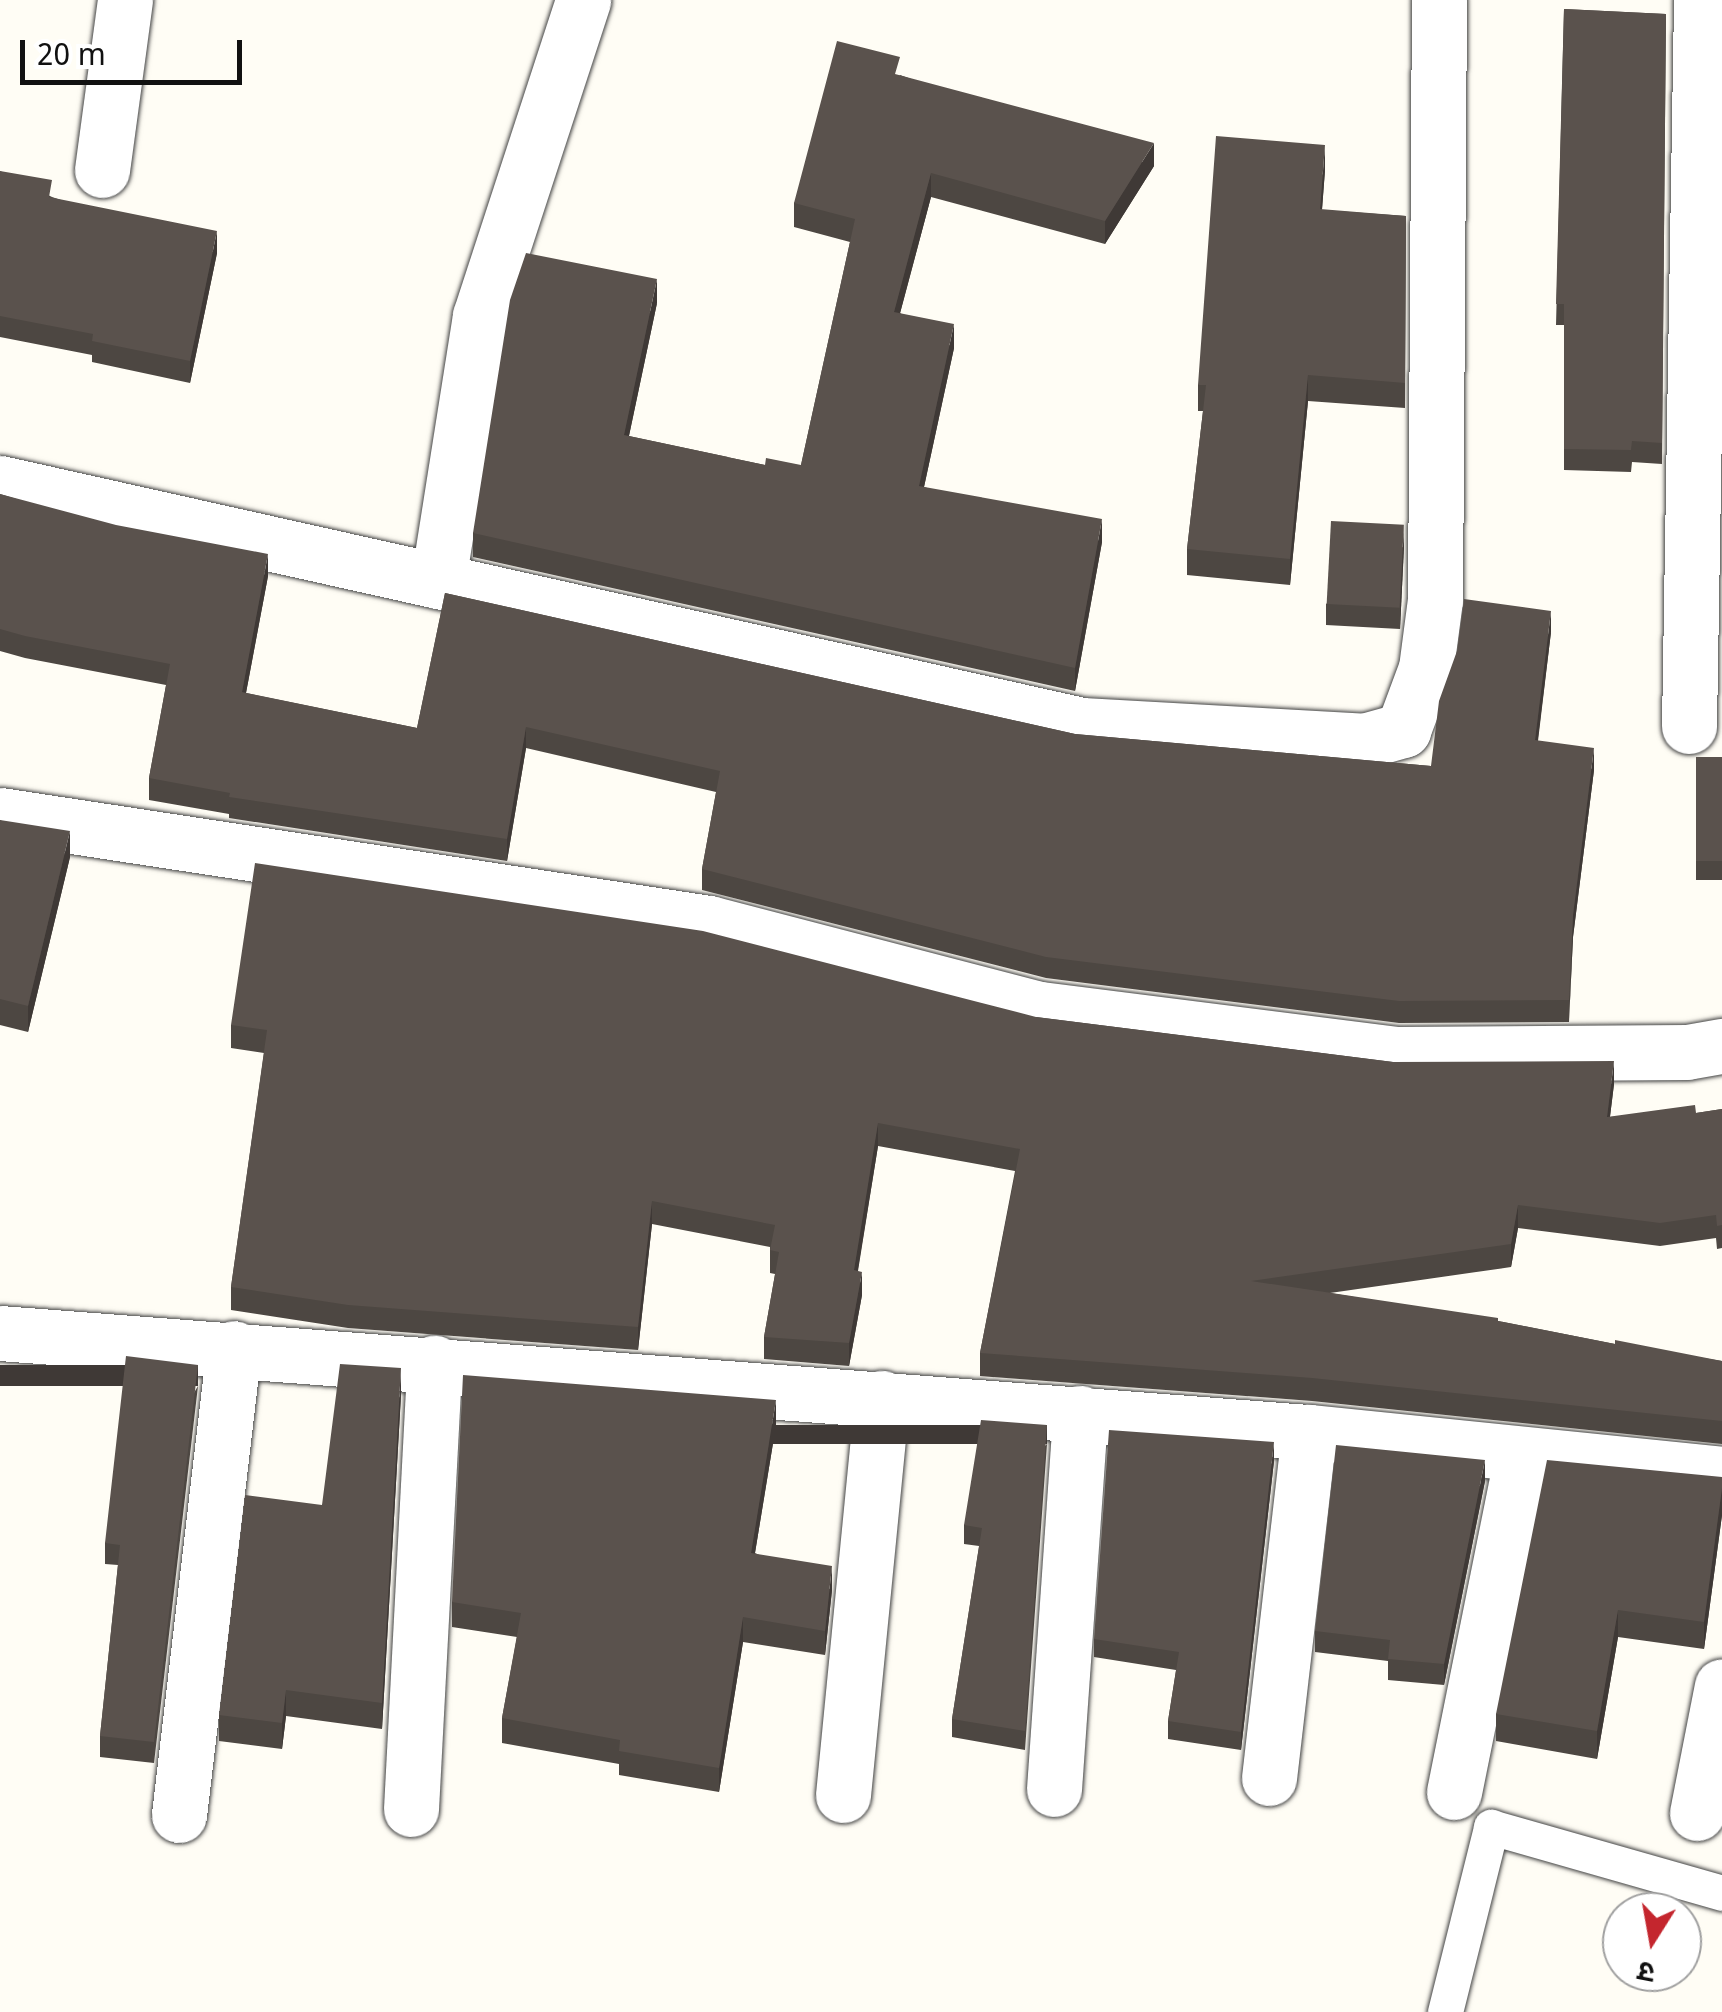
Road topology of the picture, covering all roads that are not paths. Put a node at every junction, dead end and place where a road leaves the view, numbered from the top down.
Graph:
1 (125, 0) edge
2 (583, 0) edge
3 (1439, 0) edge
4 (1701, 0) edge
5 (102, 170) dead end
6 (0, 483) edge
7 (438, 582) junction
8 (1689, 726) dead end
9 (0, 815) edge
10 (1722, 1046) edge
11 (0, 1333) edge
12 (234, 1348) junction
13 (434, 1363) junction
14 (882, 1398) junction
15 (1080, 1414) junction
16 (1309, 1432) junction
17 (1522, 1456) junction
18 (1722, 1474) edge
19 (1722, 1686) edge
20 (1269, 1778) dead end
21 (1054, 1788) dead end
22 (1454, 1792) dead end
23 (843, 1795) dead end
24 (411, 1809) dead end
25 (1697, 1813) dead end
26 (179, 1815) dead end
27 (1722, 1893) edge
28 (1445, 2012) edge

1 - 5 street
2 - 7 street
3 - 7 street
4 - 8 street
6 - 7 street
9 - 10 street
11 - 12 street
12 - 13 street
12 - 26 street
13 - 14 street
13 - 24 street
14 - 15 street
14 - 23 street
15 - 16 street
15 - 21 street
16 - 17 street
16 - 20 street
17 - 18 street
17 - 22 street
19 - 25 street
27 - 28 lane

